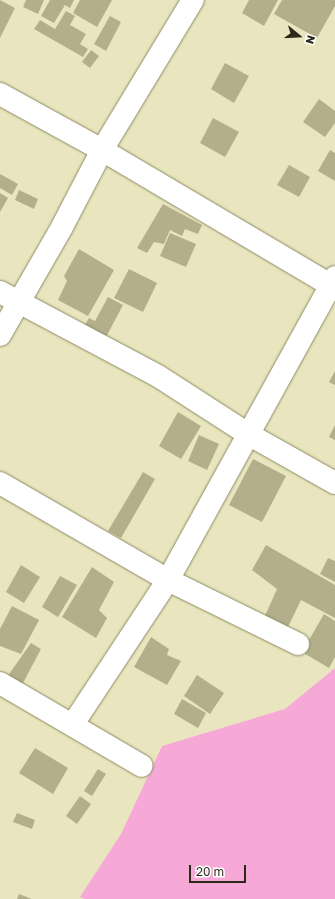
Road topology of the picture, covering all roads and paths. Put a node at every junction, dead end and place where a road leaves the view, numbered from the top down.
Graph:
1 (194, 0) edge
2 (0, 94) edge
3 (102, 150) junction
4 (333, 284) edge
5 (0, 292) edge
6 (20, 302) junction
7 (0, 335) edge
8 (248, 434) junction
9 (335, 482) edge
10 (0, 483) edge
11 (168, 580) junction
12 (298, 644) dead end
13 (0, 683) edge
14 (73, 724) junction
15 (142, 766) dead end

1 - 3 street
2 - 3 street
3 - 4 street
3 - 6 street
4 - 8 street
5 - 6 street
6 - 7 street
6 - 8 street
8 - 9 street
8 - 11 street
10 - 11 street
11 - 12 street
11 - 14 street
13 - 14 street
14 - 15 street

